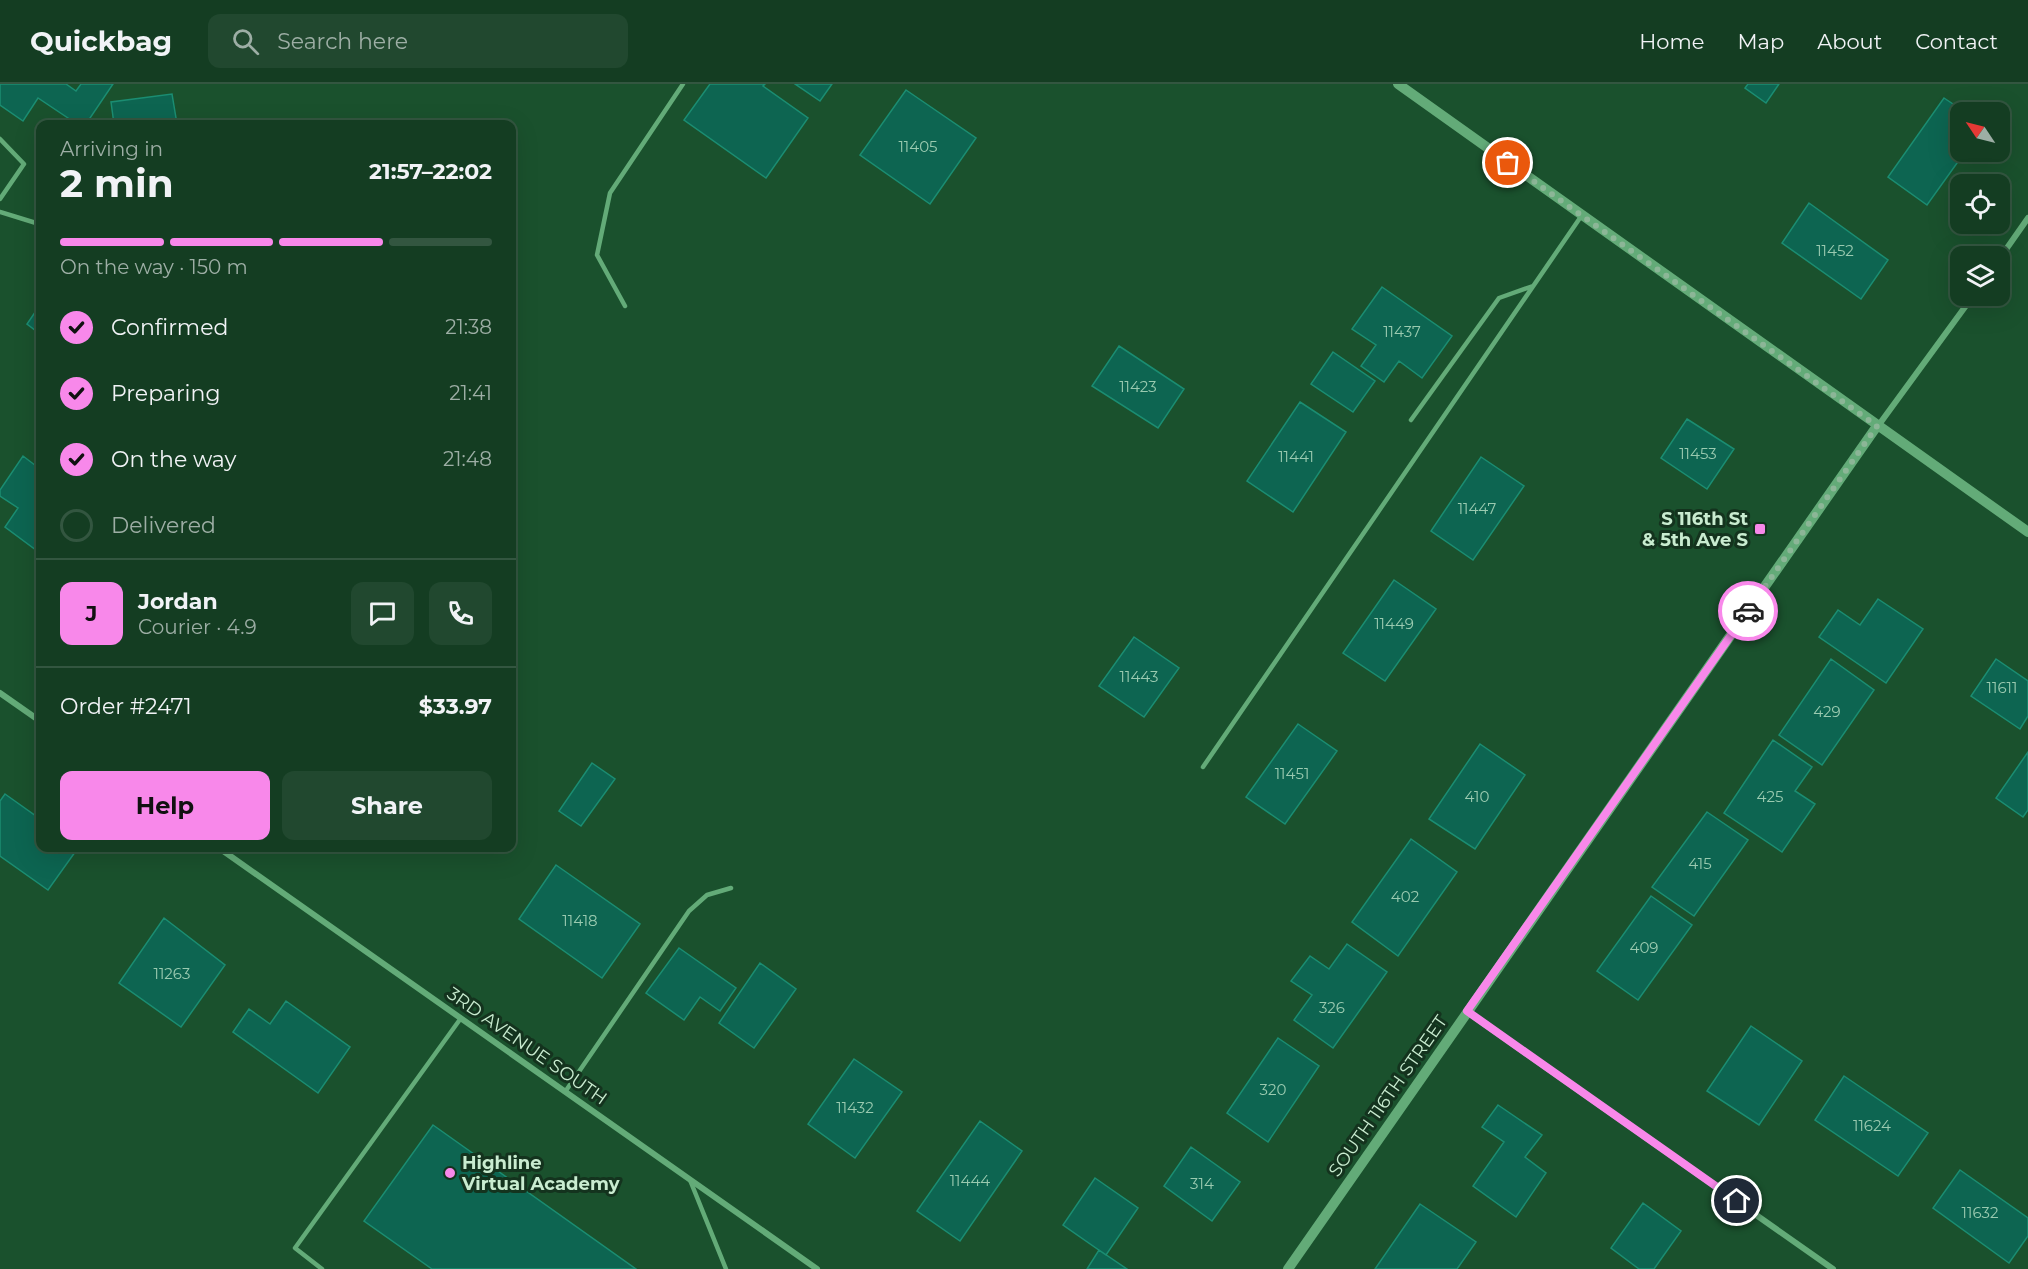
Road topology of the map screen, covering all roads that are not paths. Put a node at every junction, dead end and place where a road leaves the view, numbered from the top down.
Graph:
1 (683, 84) edge
2 (1398, 84) edge
3 (0, 139) edge
4 (0, 199) edge
5 (0, 212) edge
6 (1582, 215) junction
7 (2028, 218) edge
8 (36, 223) dead end
9 (2008, 246) edge
10 (1533, 286) junction
11 (625, 306) dead end
12 (1965, 306) edge
13 (1411, 420) dead end
14 (1877, 426) junction
15 (2028, 532) edge
16 (0, 693) edge
17 (36, 719) edge
18 (1203, 767) dead end
19 (225, 852) edge
20 (731, 888) dead end
21 (1467, 1011) junction
22 (461, 1018) junction
23 (565, 1092) junction
24 (690, 1180) junction
25 (322, 1269) edge
26 (726, 1269) edge
27 (817, 1269) edge
28 (1288, 1269) edge
29 (1833, 1269) edge

1 - 11 lane
2 - 6 street
3 - 4 lane
5 - 8 lane
6 - 10 lane
6 - 14 street
7 - 9 street
10 - 13 lane
10 - 18 lane
12 - 14 street, SOUTH 116TH STREET
14 - 15 street
14 - 21 street, SOUTH 116TH STREET
16 - 17 street
19 - 22 street, 3RD AVENUE SOUTH
20 - 23 lane
21 - 28 street, SOUTH 116TH STREET
21 - 29 street
22 - 23 street, 3RD AVENUE SOUTH
22 - 25 lane
23 - 24 street, 3RD AVENUE SOUTH
24 - 26 lane
24 - 27 street, 3RD AVENUE SOUTH

